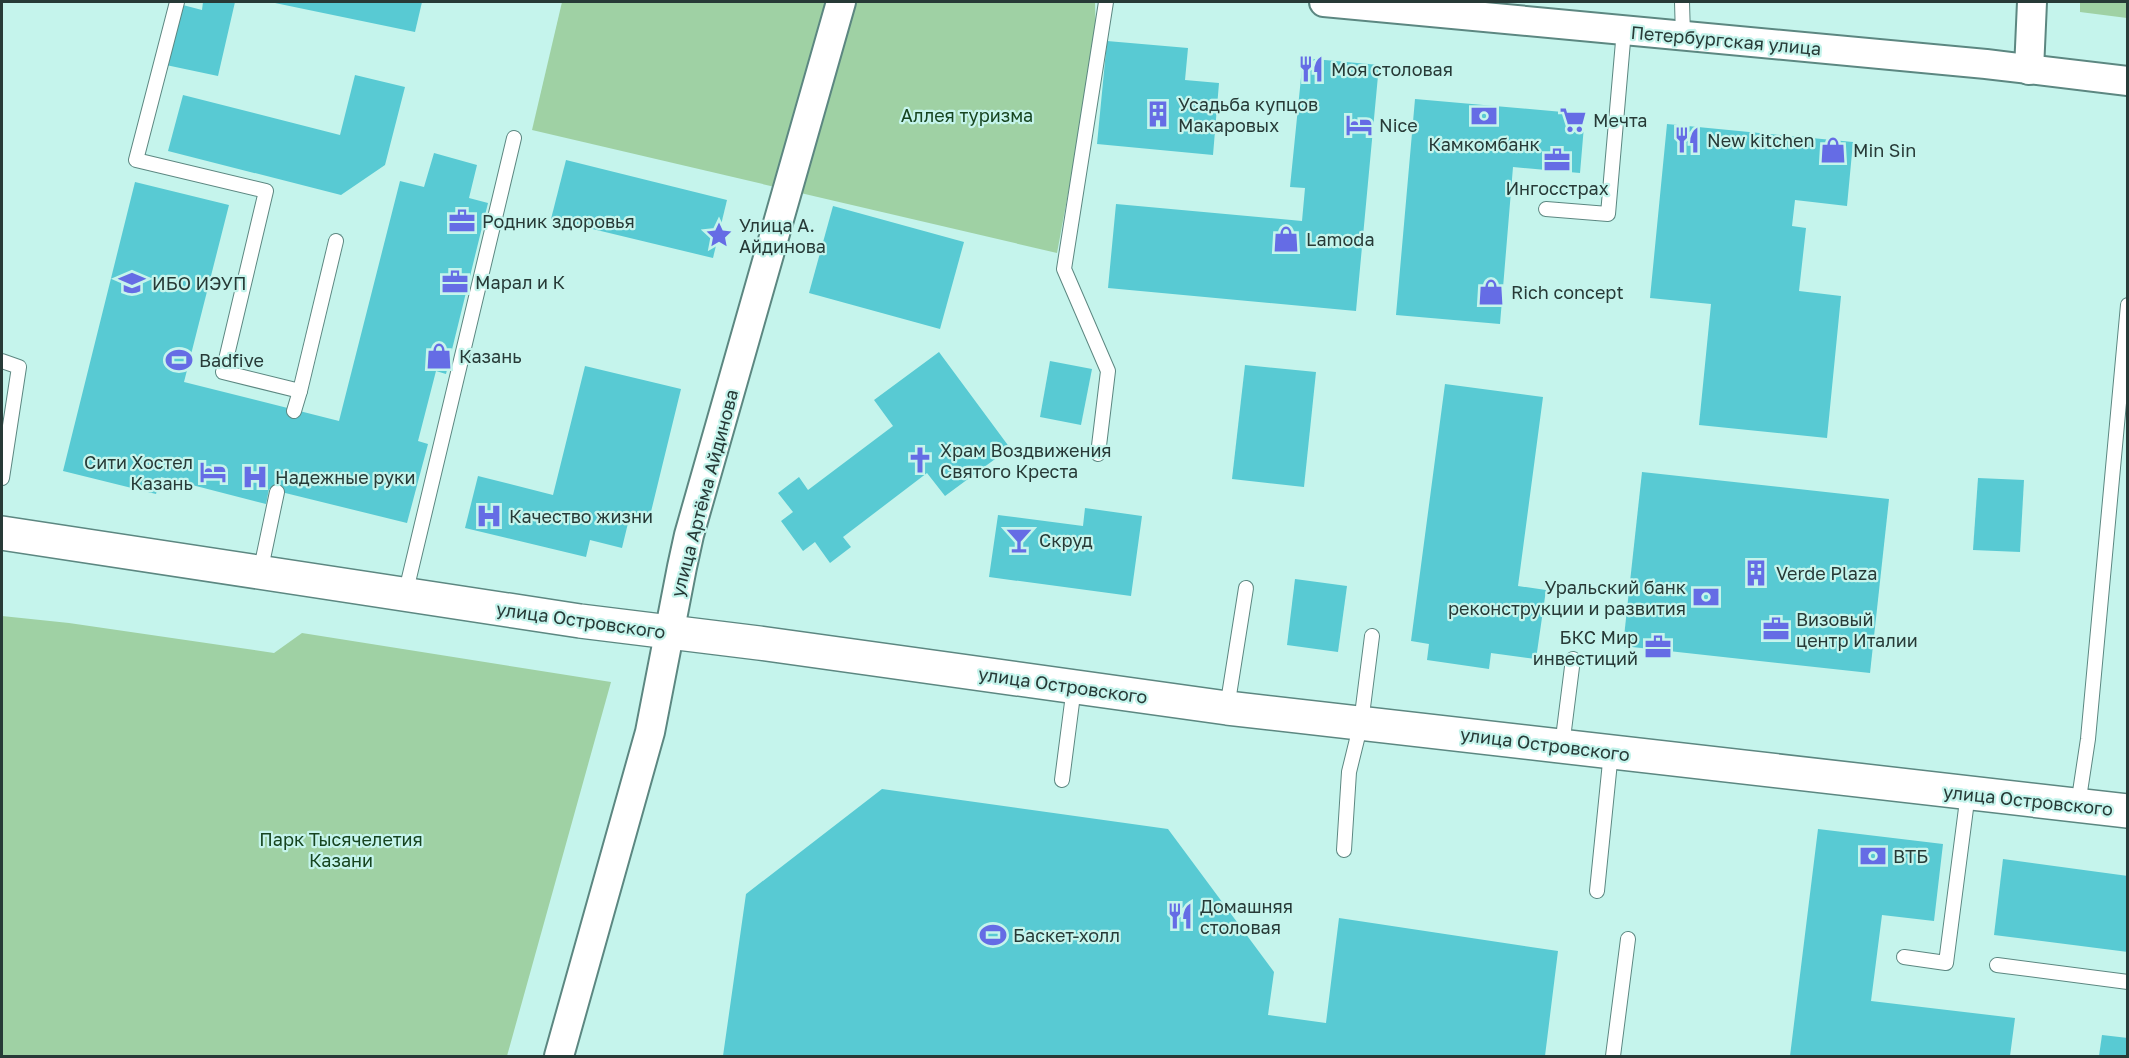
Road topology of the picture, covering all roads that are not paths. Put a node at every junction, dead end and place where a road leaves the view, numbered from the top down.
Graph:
1 (177, 2) edge
2 (841, 2) edge
3 (1106, 2) edge
4 (1324, 2) edge
5 (1682, 2) edge
6 (2032, 2) edge
7 (1624, 30) junction
8 (1683, 36) junction
9 (2029, 70) junction
10 (2127, 81) edge
11 (514, 138) dead end
12 (1546, 209) dead end
13 (336, 241) dead end
14 (2127, 305) edge
15 (2, 361) edge
16 (300, 391) junction
17 (294, 411) dead end
18 (1098, 454) dead end
19 (2, 478) edge
20 (278, 492) dead end
21 (2, 533) edge
22 (260, 573) junction
23 (1246, 588) dead end
24 (405, 594) junction
25 (669, 633) junction
26 (1372, 636) dead end
27 (1573, 659) dead end
28 (1074, 687) junction
29 (1227, 708) junction
30 (1361, 723) junction
31 (1562, 746) junction
32 (1611, 752) junction
33 (1062, 780) dead end
34 (1968, 793) junction
35 (2078, 805) junction
36 (2127, 811) edge
37 (1344, 850) dead end
38 (1597, 891) dead end
39 (1628, 939) dead end
40 (1904, 957) dead end
41 (1997, 965) dead end
42 (2127, 982) edge
43 (559, 1056) edge
44 (1612, 1056) edge

1 - 16 lane
2 - 25 street, улица Артёма Айдинова
3 - 18 lane
4 - 7 street, Петербургская улица
5 - 8 lane
6 - 9 street
7 - 8 street, Петербургская улица
7 - 12 lane
8 - 9 street, Петербургская улица
9 - 10 street, Петербургская улица
11 - 24 lane
13 - 16 lane
14 - 35 lane
15 - 19 lane
16 - 17 lane
20 - 22 lane
21 - 22 street, улица Островского
22 - 24 street, улица Островского
23 - 29 lane
24 - 25 street, улица Островского
25 - 28 street, улица Островского
25 - 43 street, улица Артёма Айдинова
26 - 30 lane
27 - 31 lane
28 - 29 street, улица Островского
28 - 33 lane
29 - 30 street, улица Островского
30 - 31 street, улица Островского
30 - 37 lane
31 - 32 street, улица Островского
32 - 34 street, улица Островского
32 - 38 lane
34 - 35 street, улица Островского
34 - 40 lane
35 - 36 street, улица Островского
39 - 44 lane
41 - 42 lane

